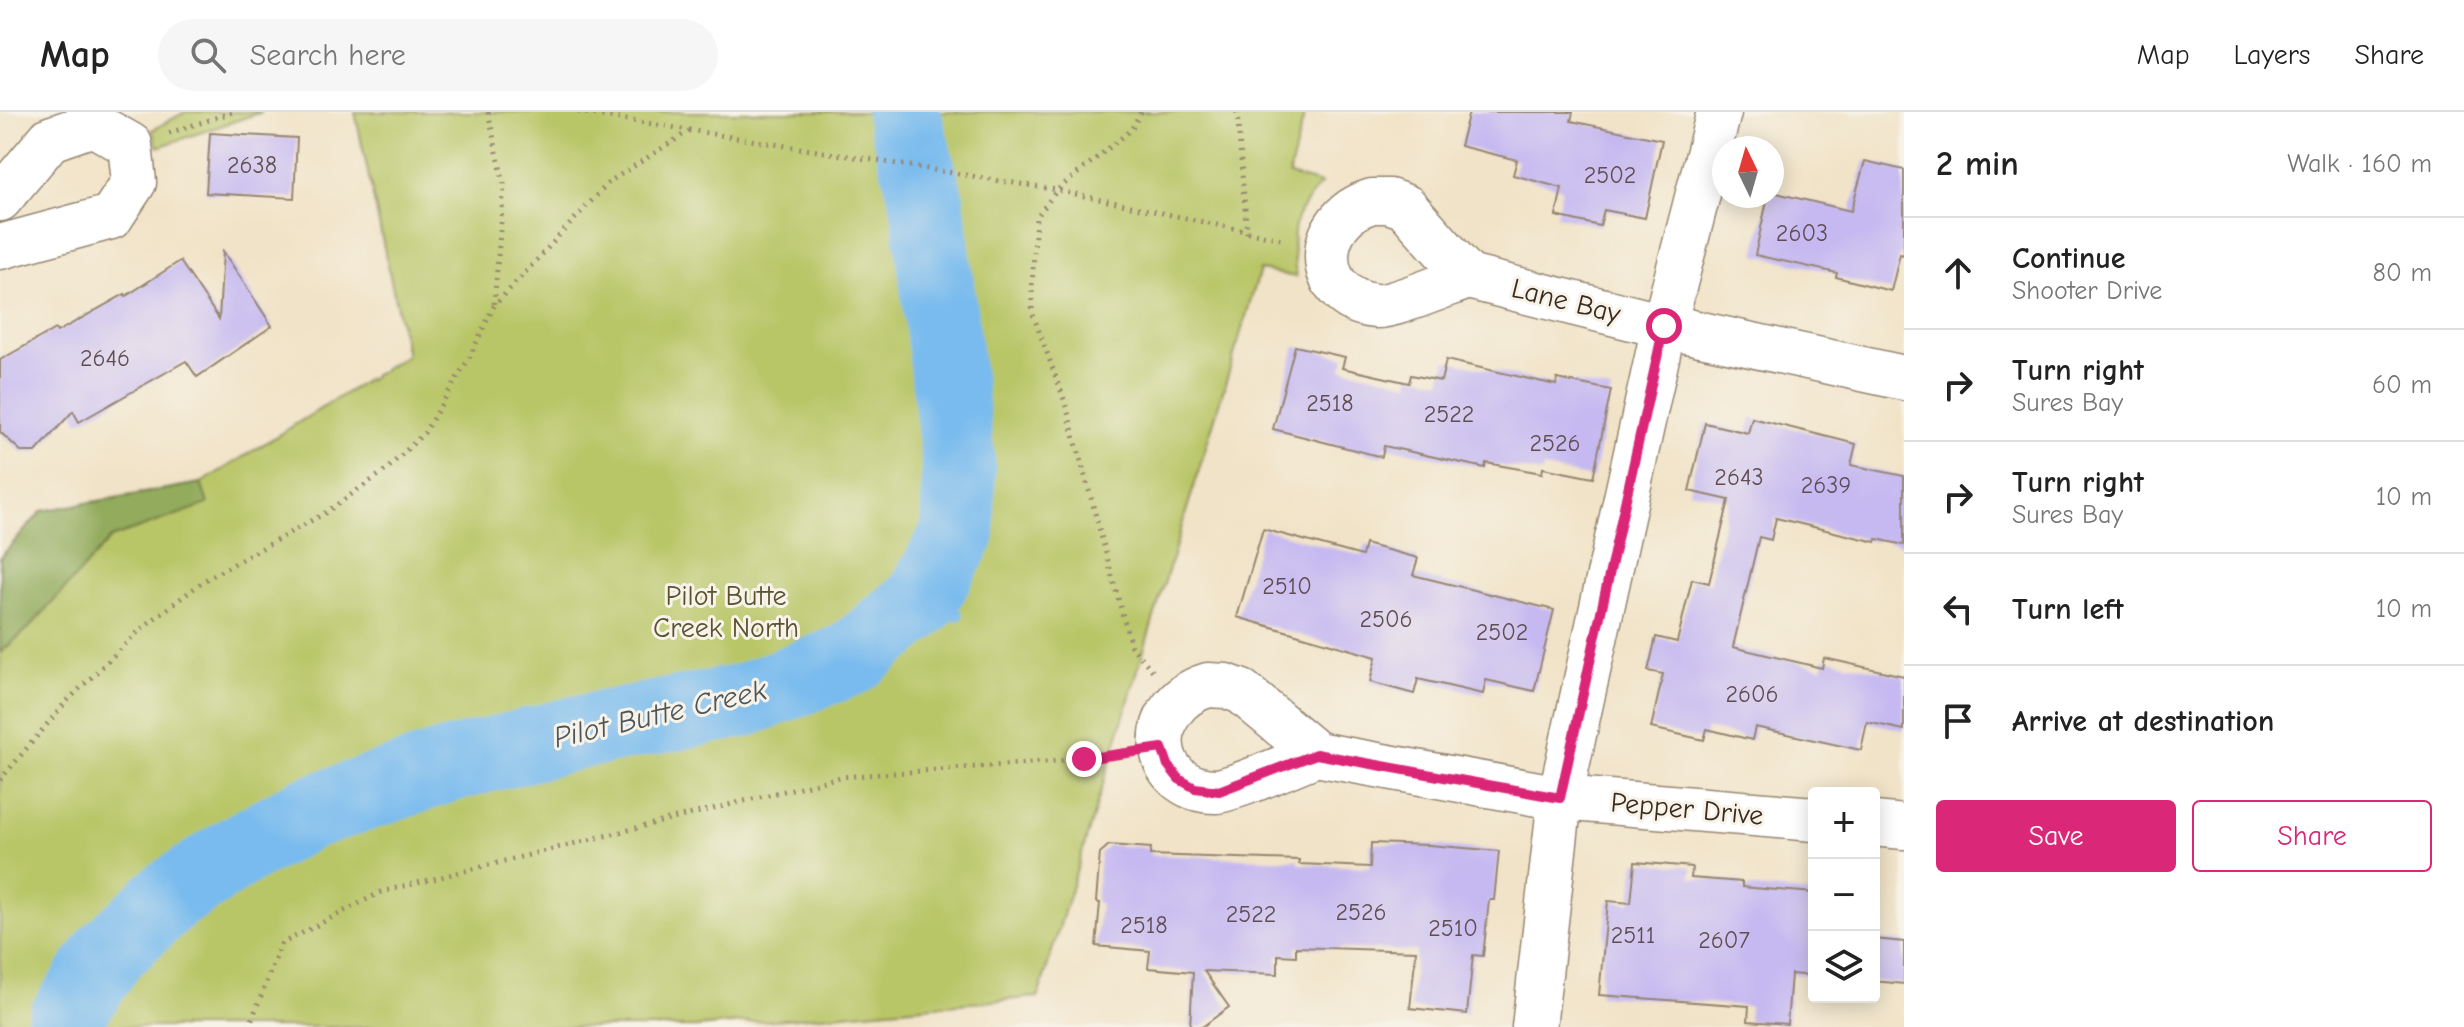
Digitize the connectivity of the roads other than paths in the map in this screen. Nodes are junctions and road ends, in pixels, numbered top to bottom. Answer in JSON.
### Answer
{"nodes":[{"id":1,"x":1719,"y":112,"type":"edge"},
{"id":2,"x":0,"y":199,"type":"edge"},
{"id":3,"x":0,"y":247,"type":"edge"},
{"id":4,"x":1468,"y":277,"type":"junction"},
{"id":5,"x":1664,"y":326,"type":"junction"},
{"id":6,"x":1904,"y":378,"type":"edge"},
{"id":7,"x":1316,"y":754,"type":"junction"},
{"id":8,"x":1560,"y":798,"type":"junction"},
{"id":9,"x":1808,"y":819,"type":"edge"},
{"id":10,"x":1880,"y":825,"type":"edge"},
{"id":11,"x":1904,"y":827,"type":"edge"},
{"id":12,"x":1534,"y":1027,"type":"edge"}],
"edges":[{"from":1,"to":5,"type":"street"},
{"from":2,"to":3,"type":"street"},
{"from":4,"to":4,"type":"street"},
{"from":4,"to":5,"type":"street","name":"Lane Bay"},
{"from":5,"to":6,"type":"street","name":"Lane Bay"},
{"from":5,"to":8,"type":"street"},
{"from":7,"to":7,"type":"street"},
{"from":7,"to":8,"type":"street","name":"Pepper Drive"},
{"from":8,"to":9,"type":"street","name":"Pepper Drive"},
{"from":8,"to":12,"type":"street"},
{"from":10,"to":11,"type":"street"}]}
